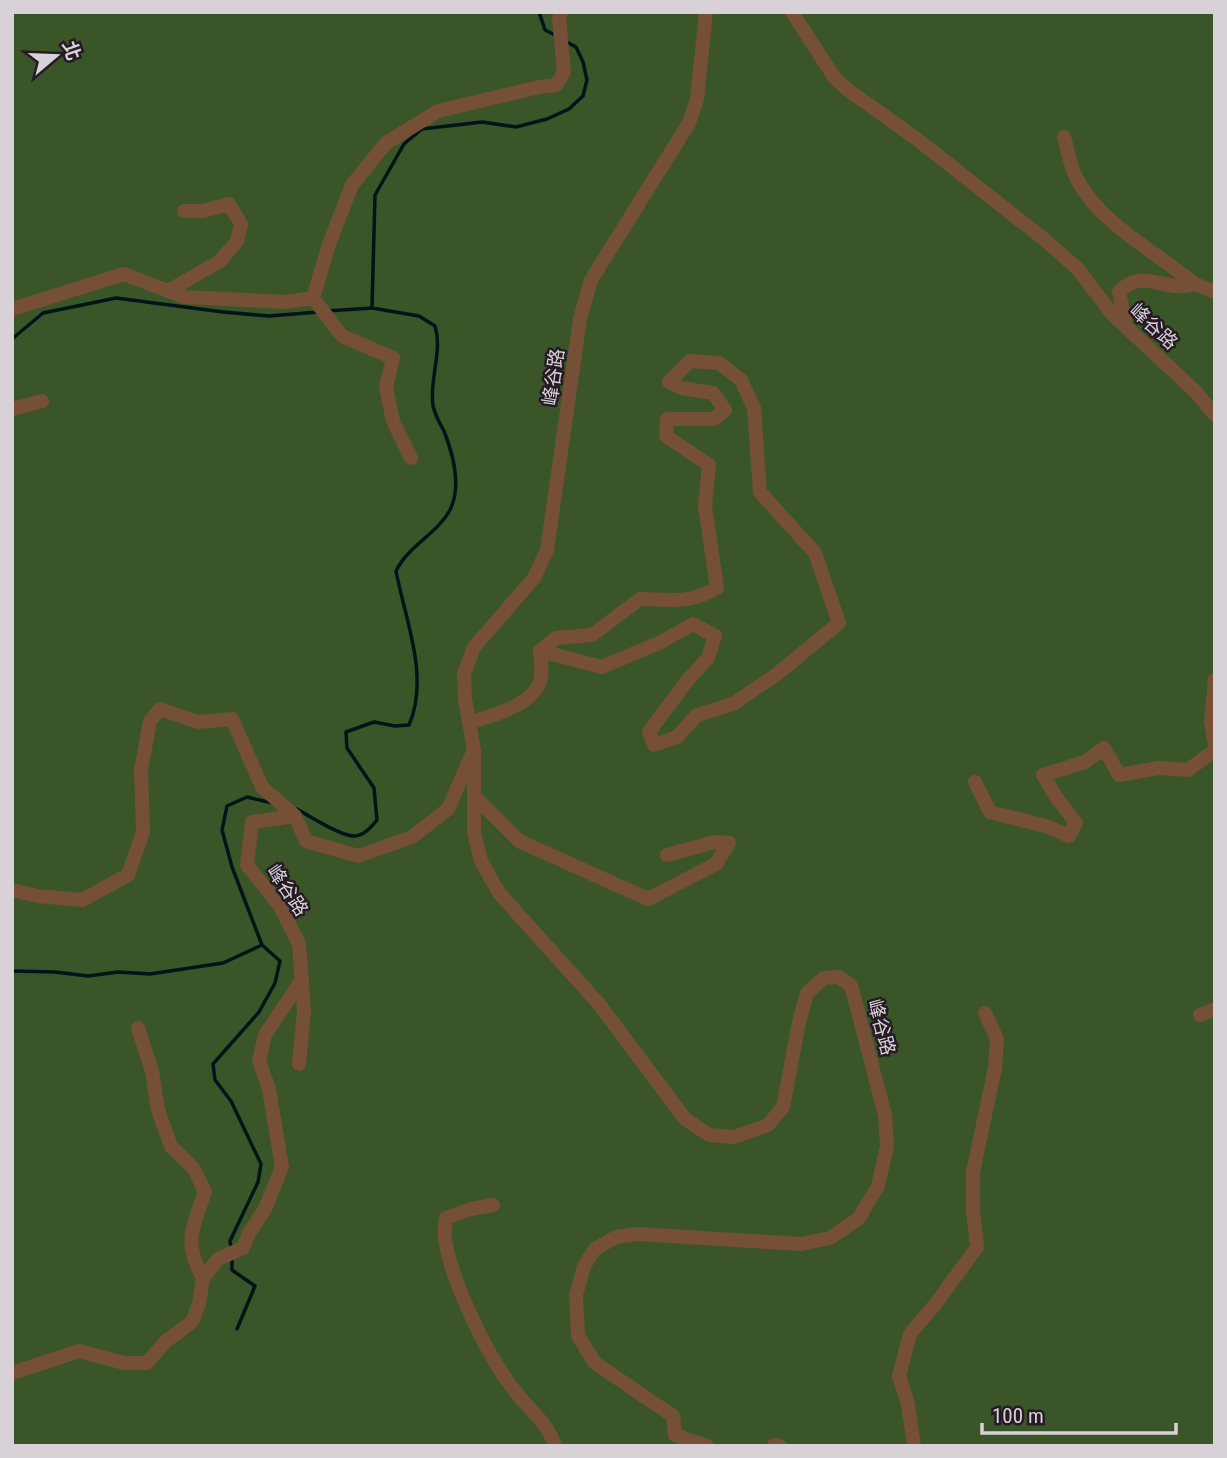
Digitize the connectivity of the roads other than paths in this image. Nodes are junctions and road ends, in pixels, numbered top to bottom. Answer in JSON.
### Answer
{"nodes":[{"id":1,"x":561,"y":12,"type":"edge"},
{"id":2,"x":706,"y":12,"type":"edge"},
{"id":3,"x":792,"y":12,"type":"edge"},
{"id":4,"x":1064,"y":137,"type":"dead end"},
{"id":5,"x":184,"y":211,"type":"dead end"},
{"id":6,"x":1195,"y":284,"type":"junction"},
{"id":7,"x":168,"y":291,"type":"junction"},
{"id":8,"x":1215,"y":292,"type":"edge"},
{"id":9,"x":316,"y":301,"type":"junction"},
{"id":10,"x":12,"y":309,"type":"edge"},
{"id":11,"x":1126,"y":326,"type":"junction"},
{"id":12,"x":42,"y":401,"type":"dead end"},
{"id":13,"x":12,"y":409,"type":"edge"},
{"id":14,"x":1215,"y":415,"type":"edge"},
{"id":15,"x":411,"y":458,"type":"dead end"},
{"id":16,"x":540,"y":651,"type":"junction"},
{"id":17,"x":1215,"y":680,"type":"edge"},
{"id":18,"x":469,"y":723,"type":"junction"},
{"id":19,"x":1215,"y":748,"type":"edge"},
{"id":20,"x":474,"y":750,"type":"junction"},
{"id":21,"x":975,"y":782,"type":"dead end"},
{"id":22,"x":474,"y":796,"type":"junction"},
{"id":23,"x":294,"y":815,"type":"junction"},
{"id":24,"x":667,"y":855,"type":"dead end"},
{"id":25,"x":12,"y":890,"type":"edge"},
{"id":26,"x":302,"y":979,"type":"junction"},
{"id":27,"x":1215,"y":1009,"type":"edge"},
{"id":28,"x":985,"y":1013,"type":"dead end"},
{"id":29,"x":1200,"y":1015,"type":"dead end"},
{"id":30,"x":138,"y":1028,"type":"dead end"},
{"id":31,"x":299,"y":1064,"type":"dead end"},
{"id":32,"x":493,"y":1205,"type":"dead end"},
{"id":33,"x":203,"y":1278,"type":"junction"},
{"id":34,"x":12,"y":1373,"type":"edge"},
{"id":35,"x":555,"y":1446,"type":"edge"},
{"id":36,"x":707,"y":1446,"type":"edge"},
{"id":37,"x":914,"y":1446,"type":"edge"}],
"edges":[{"from":1,"to":9,"type":"street"},
{"from":2,"to":18,"type":"street","name":"峰谷路"},
{"from":3,"to":11,"type":"street","name":"峰谷路"},
{"from":4,"to":6,"type":"street"},
{"from":5,"to":7,"type":"street"},
{"from":6,"to":8,"type":"street"},
{"from":6,"to":11,"type":"street"},
{"from":7,"to":9,"type":"street"},
{"from":7,"to":10,"type":"street"},
{"from":9,"to":15,"type":"street"},
{"from":11,"to":14,"type":"street","name":"峰谷路"},
{"from":12,"to":13,"type":"street"},
{"from":16,"to":16,"type":"street"},
{"from":16,"to":18,"type":"street"},
{"from":17,"to":19,"type":"street"},
{"from":18,"to":20,"type":"street","name":"峰谷路"},
{"from":19,"to":21,"type":"street"},
{"from":20,"to":22,"type":"street","name":"峰谷路"},
{"from":20,"to":23,"type":"street"},
{"from":22,"to":24,"type":"street"},
{"from":22,"to":36,"type":"street","name":"峰谷路"},
{"from":23,"to":25,"type":"street"},
{"from":23,"to":26,"type":"street","name":"峰谷路"},
{"from":26,"to":31,"type":"street","name":"峰谷路"},
{"from":26,"to":33,"type":"street"},
{"from":27,"to":29,"type":"street"},
{"from":28,"to":37,"type":"street"},
{"from":30,"to":33,"type":"street"},
{"from":32,"to":35,"type":"street"},
{"from":33,"to":34,"type":"street"}]}
